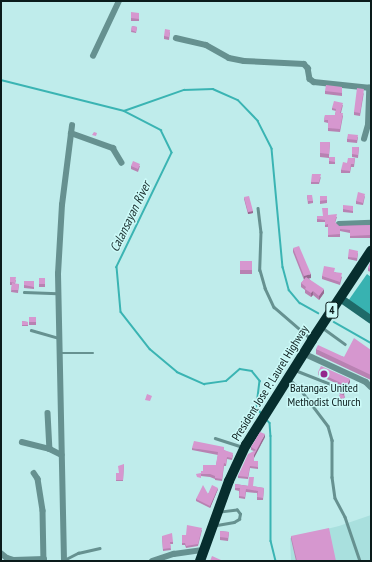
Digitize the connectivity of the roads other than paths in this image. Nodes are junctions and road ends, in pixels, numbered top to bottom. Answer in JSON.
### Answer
{"nodes":[{"id":1,"x":119,"y":1,"type":"edge"},
{"id":2,"x":176,"y":38,"type":"dead end"},
{"id":3,"x":93,"y":56,"type":"dead end"},
{"id":4,"x":370,"y":88,"type":"edge"},
{"id":5,"x":72,"y":126,"type":"dead end"},
{"id":6,"x":71,"y":133,"type":"junction"},
{"id":7,"x":364,"y":139,"type":"dead end"},
{"id":8,"x":122,"y":163,"type":"dead end"},
{"id":9,"x":258,"y":208,"type":"dead end"},
{"id":10,"x":339,"y":224,"type":"edge"},
{"id":11,"x":371,"y":224,"type":"edge"},
{"id":12,"x":371,"y":252,"type":"edge"},
{"id":13,"x":24,"y":292,"type":"dead end"},
{"id":14,"x":57,"y":294,"type":"junction"},
{"id":15,"x":340,"y":298,"type":"junction"},
{"id":16,"x":371,"y":320,"type":"edge"},
{"id":17,"x":321,"y":326,"type":"junction"},
{"id":18,"x":31,"y":330,"type":"dead end"},
{"id":19,"x":59,"y":338,"type":"junction"},
{"id":20,"x":312,"y":340,"type":"junction"},
{"id":21,"x":345,"y":344,"type":"dead end"},
{"id":22,"x":93,"y":352,"type":"dead end"},
{"id":23,"x":60,"y":353,"type":"junction"},
{"id":24,"x":303,"y":353,"type":"junction"},
{"id":25,"x":293,"y":369,"type":"junction"},
{"id":26,"x":287,"y":378,"type":"junction"},
{"id":27,"x":371,"y":387,"type":"edge"},
{"id":28,"x":341,"y":388,"type":"edge"},
{"id":29,"x":48,"y":413,"type":"dead end"},
{"id":30,"x":215,"y":438,"type":"dead end"},
{"id":31,"x":22,"y":442,"type":"dead end"},
{"id":32,"x":244,"y":448,"type":"junction"},
{"id":33,"x":50,"y":449,"type":"junction"},
{"id":34,"x":62,"y":455,"type":"junction"},
{"id":35,"x":34,"y":473,"type":"dead end"},
{"id":36,"x":217,"y":513,"type":"junction"},
{"id":37,"x":212,"y":526,"type":"junction"},
{"id":38,"x":99,"y":548,"type":"dead end"},
{"id":39,"x":203,"y":550,"type":"junction"},
{"id":40,"x":1,"y":553,"type":"edge"},
{"id":41,"x":44,"y":560,"type":"edge"},
{"id":42,"x":64,"y":561,"type":"edge"},
{"id":43,"x":152,"y":561,"type":"edge"},
{"id":44,"x":200,"y":561,"type":"edge"},
{"id":45,"x":360,"y":561,"type":"edge"}],
"edges":[{"from":1,"to":3,"type":"street"},
{"from":2,"to":4,"type":"street"},
{"from":4,"to":7,"type":"street"},
{"from":5,"to":6,"type":"street"},
{"from":6,"to":8,"type":"street"},
{"from":6,"to":14,"type":"street"},
{"from":9,"to":20,"type":"lane"},
{"from":10,"to":11,"type":"street"},
{"from":12,"to":15,"type":"highway","name":"President Jose P. Laurel Highway","number":"4"},
{"from":13,"to":14,"type":"lane"},
{"from":14,"to":19,"type":"street"},
{"from":15,"to":16,"type":"street"},
{"from":15,"to":17,"type":"highway","name":"President Jose P. Laurel Highway","number":"4"},
{"from":17,"to":20,"type":"highway","name":"President Jose P. Laurel Highway","number":"4"},
{"from":17,"to":21,"type":"lane"},
{"from":18,"to":19,"type":"lane"},
{"from":19,"to":23,"type":"street"},
{"from":20,"to":24,"type":"highway","name":"President Jose P. Laurel Highway","number":"4"},
{"from":22,"to":23,"type":"lane"},
{"from":23,"to":34,"type":"street"},
{"from":24,"to":25,"type":"highway","name":"President Jose P. Laurel Highway","number":"4"},
{"from":24,"to":27,"type":"street"},
{"from":25,"to":26,"type":"highway","name":"President Jose P. Laurel Highway","number":"4"},
{"from":25,"to":28,"type":"lane"},
{"from":26,"to":32,"type":"highway","name":"President Jose P. Laurel Highway","number":"4"},
{"from":26,"to":45,"type":"lane"},
{"from":29,"to":33,"type":"street"},
{"from":30,"to":32,"type":"lane"},
{"from":31,"to":33,"type":"street"},
{"from":32,"to":36,"type":"highway","name":"President Jose P. Laurel Highway","number":"4"},
{"from":33,"to":34,"type":"street"},
{"from":34,"to":42,"type":"street"},
{"from":35,"to":41,"type":"street"},
{"from":36,"to":37,"type":"highway","name":"President Jose P. Laurel Highway","number":"4"},
{"from":36,"to":37,"type":"lane"},
{"from":37,"to":39,"type":"highway","name":"President Jose P. Laurel Highway","number":"4"},
{"from":38,"to":42,"type":"lane"},
{"from":39,"to":43,"type":"street"},
{"from":39,"to":44,"type":"highway","name":"President Jose P. Laurel Highway","number":"4"},
{"from":40,"to":41,"type":"street"}]}
